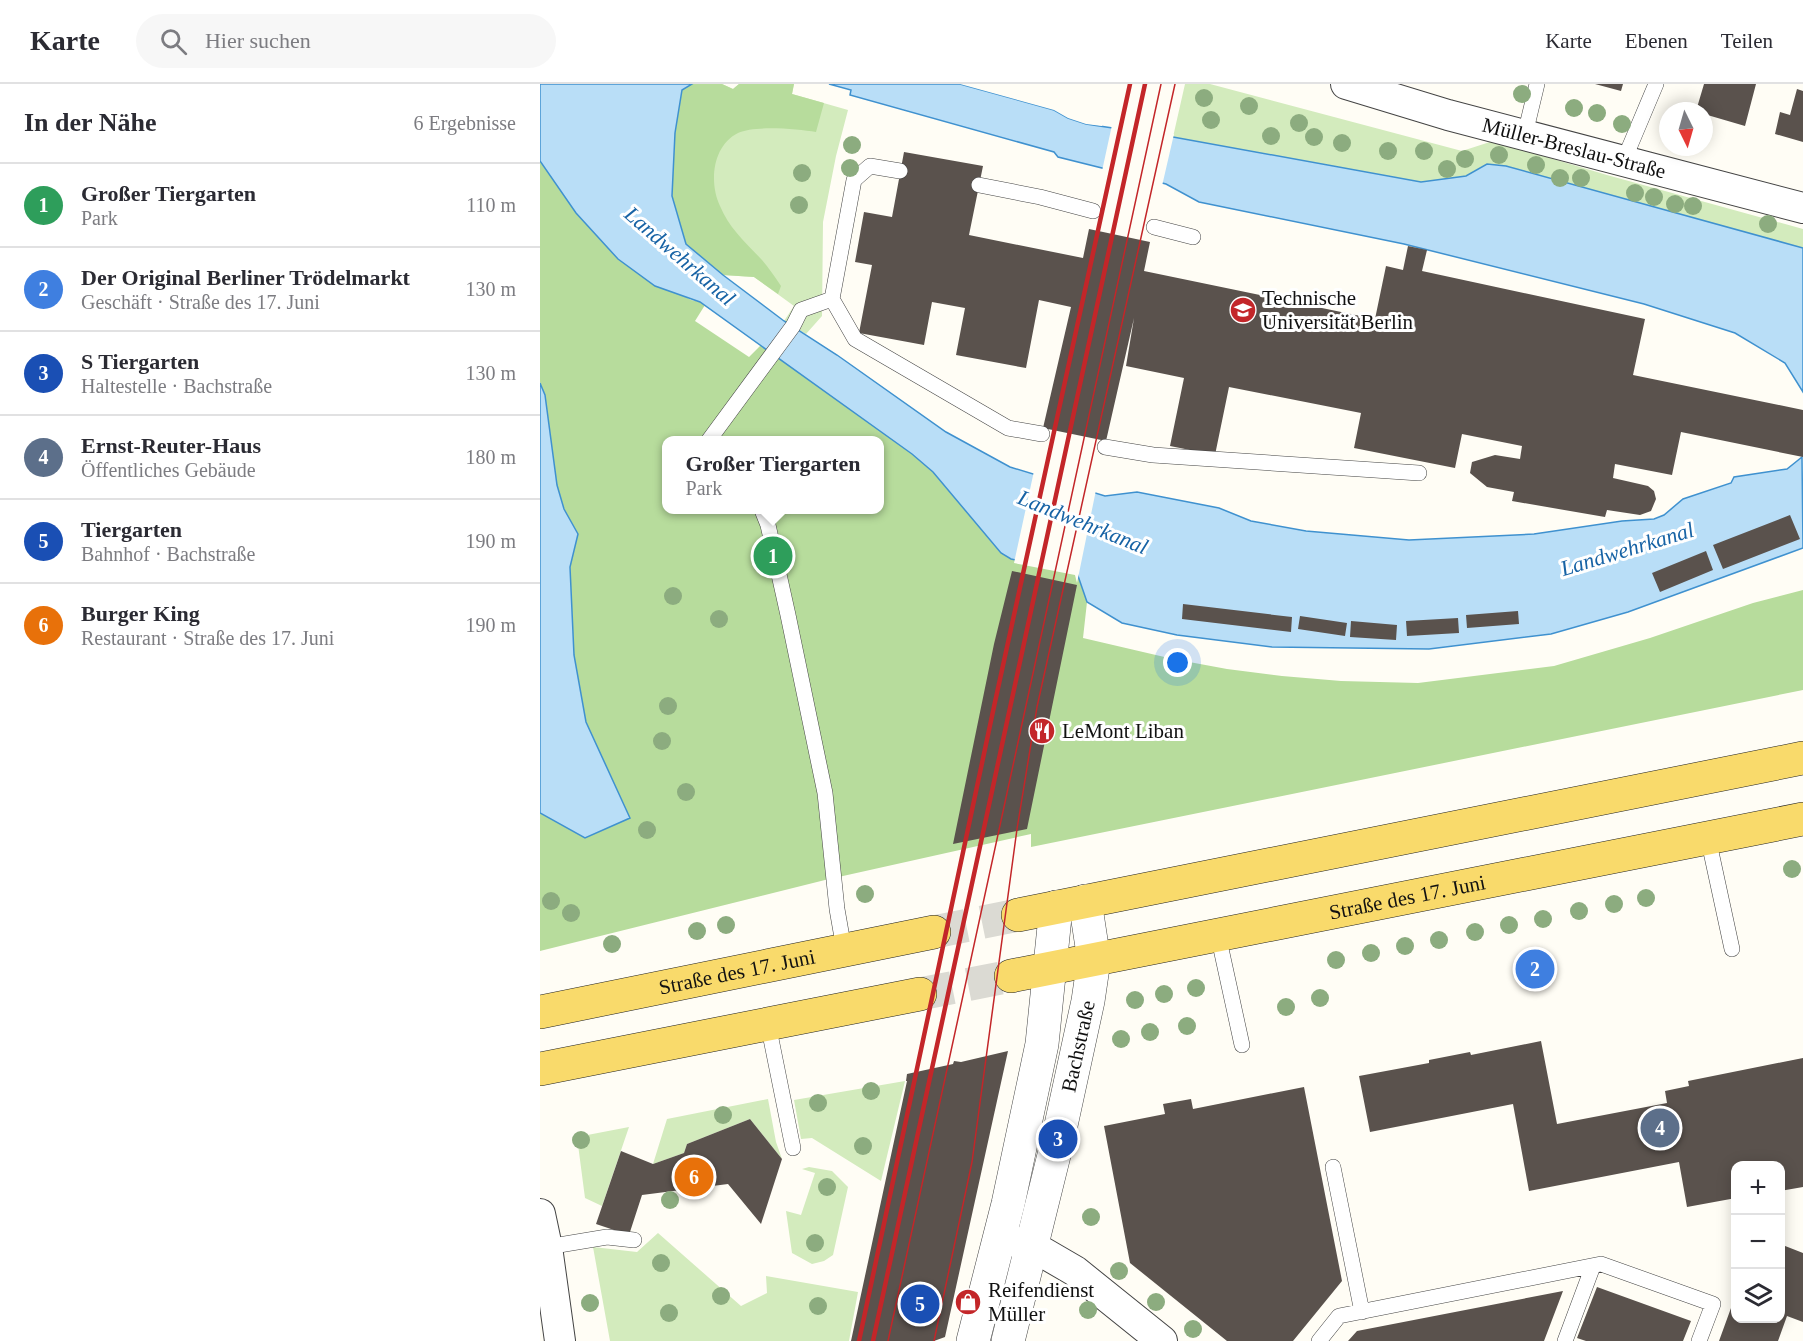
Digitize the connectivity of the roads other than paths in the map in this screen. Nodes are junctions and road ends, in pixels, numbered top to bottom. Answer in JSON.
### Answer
{"nodes":[{"id":1,"x":1346,"y":84,"type":"edge"},
{"id":2,"x":1538,"y":84,"type":"edge"},
{"id":3,"x":1656,"y":84,"type":"edge"},
{"id":4,"x":1525,"y":134,"type":"junction"},
{"id":5,"x":1624,"y":160,"type":"junction"},
{"id":6,"x":900,"y":171,"type":"dead end"},
{"id":7,"x":979,"y":185,"type":"dead end"},
{"id":8,"x":1803,"y":208,"type":"edge"},
{"id":9,"x":1093,"y":211,"type":"dead end"},
{"id":10,"x":1154,"y":227,"type":"dead end"},
{"id":11,"x":1193,"y":237,"type":"dead end"},
{"id":12,"x":832,"y":299,"type":"junction"},
{"id":13,"x":1042,"y":434,"type":"dead end"},
{"id":14,"x":713,"y":436,"type":"edge"},
{"id":15,"x":1105,"y":447,"type":"dead end"},
{"id":16,"x":1419,"y":473,"type":"dead end"},
{"id":17,"x":764,"y":514,"type":"edge"},
{"id":18,"x":1803,"y":758,"type":"edge"},
{"id":19,"x":1803,"y":819,"type":"edge"},
{"id":20,"x":1708,"y":838,"type":"junction"},
{"id":21,"x":1070,"y":904,"type":"junction"},
{"id":22,"x":1018,"y":915,"type":"tunnel mouth"},
{"id":23,"x":934,"y":932,"type":"tunnel mouth"},
{"id":24,"x":1218,"y":935,"type":"junction"},
{"id":25,"x":844,"y":948,"type":"junction"},
{"id":26,"x":1732,"y":949,"type":"dead end"},
{"id":27,"x":1094,"y":960,"type":"junction"},
{"id":28,"x":1049,"y":969,"type":"junction"},
{"id":29,"x":1011,"y":976,"type":"tunnel mouth"},
{"id":30,"x":920,"y":994,"type":"tunnel mouth"},
{"id":31,"x":540,"y":1012,"type":"edge"},
{"id":32,"x":768,"y":1024,"type":"junction"},
{"id":33,"x":1242,"y":1045,"type":"dead end"},
{"id":34,"x":540,"y":1070,"type":"edge"},
{"id":35,"x":793,"y":1148,"type":"dead end"},
{"id":36,"x":1333,"y":1167,"type":"dead end"},
{"id":37,"x":540,"y":1214,"type":"edge"},
{"id":38,"x":999,"y":1238,"type":"junction"},
{"id":39,"x":634,"y":1240,"type":"dead end"},
{"id":40,"x":1032,"y":1246,"type":"junction"},
{"id":41,"x":547,"y":1247,"type":"junction"},
{"id":42,"x":1593,"y":1266,"type":"junction"},
{"id":43,"x":1362,"y":1312,"type":"junction"},
{"id":44,"x":560,"y":1341,"type":"edge"},
{"id":45,"x":974,"y":1341,"type":"edge"},
{"id":46,"x":1008,"y":1341,"type":"edge"},
{"id":47,"x":1162,"y":1341,"type":"edge"},
{"id":48,"x":1319,"y":1341,"type":"edge"},
{"id":49,"x":1565,"y":1341,"type":"edge"},
{"id":50,"x":1700,"y":1341,"type":"edge"}],
"edges":[{"from":1,"to":4,"type":"street","name":"Müller-Breslau-Straße"},
{"from":2,"to":4,"type":"lane"},
{"from":3,"to":5,"type":"lane"},
{"from":4,"to":5,"type":"street","name":"Müller-Breslau-Straße"},
{"from":5,"to":8,"type":"street","name":"Müller-Breslau-Straße"},
{"from":6,"to":12,"type":"lane"},
{"from":7,"to":9,"type":"lane"},
{"from":10,"to":11,"type":"lane"},
{"from":12,"to":13,"type":"lane"},
{"from":12,"to":14,"type":"lane"},
{"from":15,"to":16,"type":"lane"},
{"from":17,"to":25,"type":"lane"},
{"from":18,"to":21,"type":"main road"},
{"from":19,"to":20,"type":"main road","name":"Straße des 17. Juni"},
{"from":20,"to":24,"type":"main road","name":"Straße des 17. Juni"},
{"from":20,"to":26,"type":"lane"},
{"from":21,"to":22,"type":"main road"},
{"from":21,"to":27,"type":"street","name":"Bachstraße"},
{"from":21,"to":28,"type":"street","name":"Bachstraße"},
{"from":23,"to":25,"type":"main road","name":"Straße des 17. Juni"},
{"from":24,"to":27,"type":"main road","name":"Straße des 17. Juni"},
{"from":24,"to":33,"type":"lane"},
{"from":25,"to":31,"type":"main road","name":"Straße des 17. Juni"},
{"from":27,"to":28,"type":"main road","name":"Straße des 17. Juni"},
{"from":27,"to":40,"type":"street","name":"Bachstraße"},
{"from":28,"to":29,"type":"main road","name":"Straße des 17. Juni"},
{"from":28,"to":38,"type":"street","name":"Bachstraße"},
{"from":30,"to":32,"type":"main road"},
{"from":32,"to":34,"type":"main road"},
{"from":32,"to":35,"type":"lane"},
{"from":36,"to":43,"type":"lane"},
{"from":37,"to":41,"type":"street"},
{"from":38,"to":40,"type":"street"},
{"from":38,"to":45,"type":"street","name":"Bachstraße"},
{"from":39,"to":41,"type":"lane"},
{"from":40,"to":46,"type":"street","name":"Bachstraße"},
{"from":40,"to":47,"type":"street"},
{"from":41,"to":44,"type":"street"},
{"from":42,"to":43,"type":"lane"},
{"from":42,"to":49,"type":"lane"},
{"from":42,"to":50,"type":"lane"},
{"from":43,"to":48,"type":"lane"}]}
